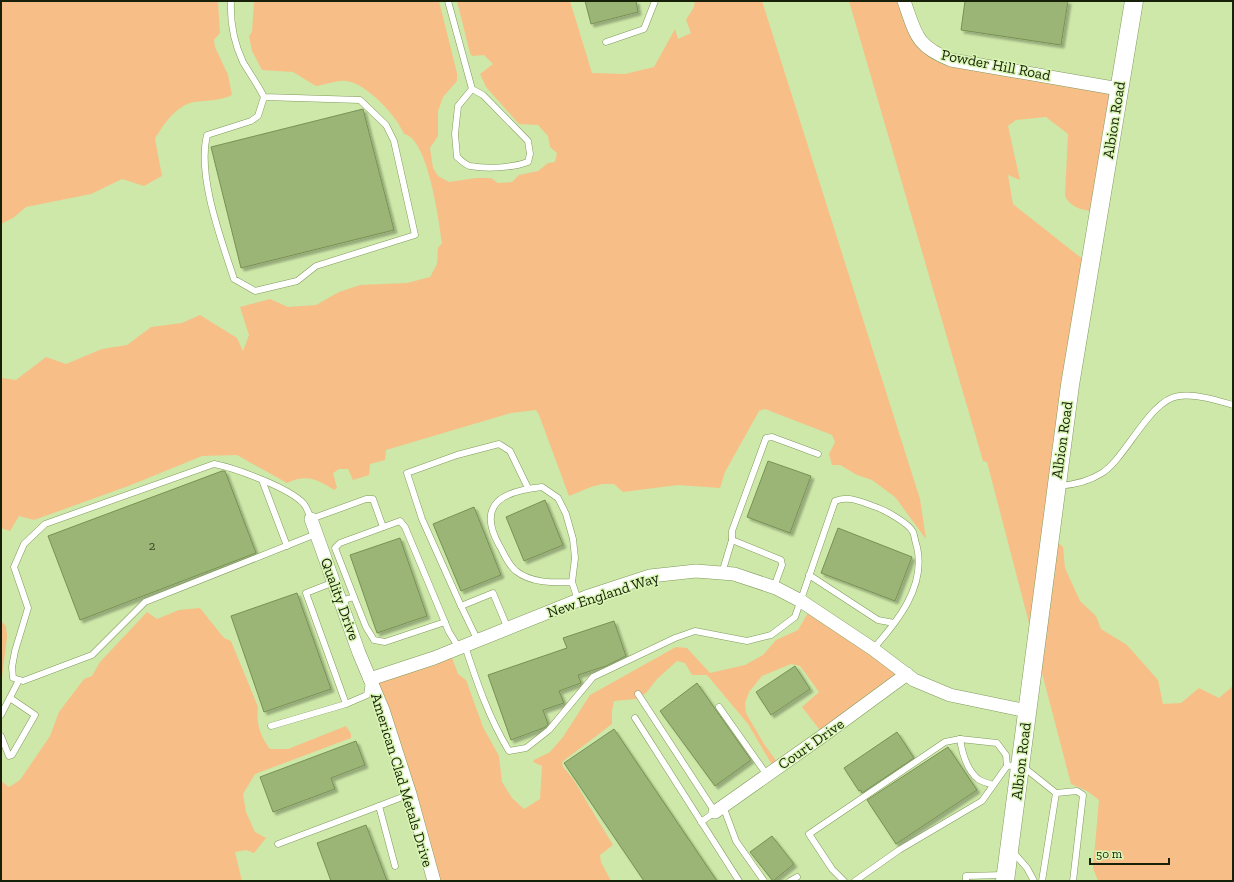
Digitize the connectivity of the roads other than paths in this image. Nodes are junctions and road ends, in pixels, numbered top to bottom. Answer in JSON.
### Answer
{"nodes":[{"id":1,"x":231,"y":1,"type":"edge"},
{"id":2,"x":448,"y":1,"type":"edge"},
{"id":3,"x":655,"y":1,"type":"edge"},
{"id":4,"x":904,"y":1,"type":"edge"},
{"id":5,"x":1134,"y":1,"type":"edge"},
{"id":6,"x":606,"y":42,"type":"dead end"},
{"id":7,"x":472,"y":89,"type":"junction"},
{"id":8,"x":1119,"y":89,"type":"junction"},
{"id":9,"x":264,"y":97,"type":"junction"},
{"id":10,"x":1233,"y":405,"type":"edge"},
{"id":11,"x":818,"y":454,"type":"dead end"},
{"id":12,"x":262,"y":480,"type":"junction"},
{"id":13,"x":1056,"y":487,"type":"junction"},
{"id":14,"x":528,"y":488,"type":"junction"},
{"id":15,"x":310,"y":519,"type":"junction"},
{"id":16,"x":383,"y":526,"type":"junction"},
{"id":17,"x":316,"y":534,"type":"junction"},
{"id":18,"x":732,"y":540,"type":"junction"},
{"id":19,"x":287,"y":546,"type":"junction"},
{"id":20,"x":722,"y":573,"type":"junction"},
{"id":21,"x":809,"y":575,"type":"junction"},
{"id":22,"x":334,"y":582,"type":"junction"},
{"id":23,"x":572,"y":582,"type":"junction"},
{"id":24,"x":774,"y":587,"type":"junction"},
{"id":25,"x":354,"y":597,"type":"junction"},
{"id":26,"x":578,"y":600,"type":"junction"},
{"id":27,"x":341,"y":601,"type":"junction"},
{"id":28,"x":801,"y":601,"type":"junction"},
{"id":29,"x":461,"y":606,"type":"junction"},
{"id":30,"x":445,"y":622,"type":"junction"},
{"id":31,"x":894,"y":623,"type":"junction"},
{"id":32,"x":508,"y":629,"type":"junction"},
{"id":33,"x":478,"y":641,"type":"junction"},
{"id":34,"x":462,"y":647,"type":"junction"},
{"id":35,"x":873,"y":649,"type":"junction"},
{"id":36,"x":907,"y":674,"type":"junction"},
{"id":37,"x":370,"y":678,"type":"junction"},
{"id":38,"x":19,"y":680,"type":"junction"},
{"id":39,"x":638,"y":694,"type":"dead end"},
{"id":40,"x":10,"y":698,"type":"junction"},
{"id":41,"x":346,"y":704,"type":"junction"},
{"id":42,"x":719,"y":707,"type":"dead end"},
{"id":43,"x":1028,"y":711,"type":"junction"},
{"id":44,"x":1,"y":715,"type":"edge"},
{"id":45,"x":635,"y":718,"type":"dead end"},
{"id":46,"x":271,"y":726,"type":"dead end"},
{"id":47,"x":1,"y":736,"type":"edge"},
{"id":48,"x":960,"y":739,"type":"junction"},
{"id":49,"x":1014,"y":766,"type":"junction"},
{"id":50,"x":767,"y":775,"type":"junction"},
{"id":51,"x":993,"y":785,"type":"junction"},
{"id":52,"x":1056,"y":793,"type":"junction"},
{"id":53,"x":410,"y":794,"type":"junction"},
{"id":54,"x":379,"y":806,"type":"junction"},
{"id":55,"x":719,"y":809,"type":"junction"},
{"id":56,"x":702,"y":822,"type":"junction"},
{"id":57,"x":278,"y":844,"type":"dead end"},
{"id":58,"x":1009,"y":848,"type":"junction"},
{"id":59,"x":395,"y":866,"type":"dead end"},
{"id":60,"x":797,"y":877,"type":"dead end"},
{"id":61,"x":966,"y":878,"type":"edge"},
{"id":62,"x":1005,"y":878,"type":"edge"},
{"id":63,"x":434,"y":881,"type":"edge"},
{"id":64,"x":739,"y":881,"type":"edge"},
{"id":65,"x":764,"y":881,"type":"edge"},
{"id":66,"x":790,"y":881,"type":"edge"},
{"id":67,"x":844,"y":881,"type":"edge"},
{"id":68,"x":855,"y":881,"type":"edge"},
{"id":69,"x":1034,"y":881,"type":"edge"},
{"id":70,"x":1042,"y":881,"type":"edge"},
{"id":71,"x":1073,"y":881,"type":"edge"}],
"edges":[{"from":1,"to":9,"type":"lane"},
{"from":2,"to":7,"type":"lane"},
{"from":3,"to":6,"type":"lane"},
{"from":4,"to":8,"type":"street","name":"Powder Hill Road"},
{"from":5,"to":8,"type":"main road","name":"Albion Road"},
{"from":7,"to":7,"type":"lane"},
{"from":8,"to":13,"type":"main road","name":"Albion Road"},
{"from":9,"to":9,"type":"lane"},
{"from":10,"to":13,"type":"lane"},
{"from":11,"to":18,"type":"lane"},
{"from":12,"to":15,"type":"lane"},
{"from":12,"to":19,"type":"lane"},
{"from":12,"to":38,"type":"lane"},
{"from":13,"to":43,"type":"main road","name":"Albion Road"},
{"from":14,"to":23,"type":"lane"},
{"from":14,"to":23,"type":"lane"},
{"from":14,"to":29,"type":"lane"},
{"from":15,"to":16,"type":"lane"},
{"from":15,"to":17,"type":"street","name":"Quality Drive"},
{"from":16,"to":25,"type":"lane"},
{"from":16,"to":30,"type":"lane"},
{"from":17,"to":19,"type":"lane"},
{"from":17,"to":22,"type":"street","name":"Quality Drive"},
{"from":18,"to":20,"type":"lane"},
{"from":18,"to":24,"type":"lane"},
{"from":19,"to":38,"type":"lane"},
{"from":20,"to":24,"type":"street","name":"New England Way"},
{"from":20,"to":26,"type":"street","name":"New England Way"},
{"from":21,"to":28,"type":"lane"},
{"from":21,"to":31,"type":"lane"},
{"from":21,"to":31,"type":"lane"},
{"from":22,"to":27,"type":"street","name":"Quality Drive"},
{"from":22,"to":41,"type":"lane"},
{"from":23,"to":26,"type":"lane"},
{"from":24,"to":28,"type":"street","name":"New England Way"},
{"from":25,"to":27,"type":"lane"},
{"from":25,"to":30,"type":"lane"},
{"from":26,"to":32,"type":"street","name":"New England Way"},
{"from":27,"to":37,"type":"street","name":"Quality Drive"},
{"from":28,"to":34,"type":"lane"},
{"from":28,"to":35,"type":"street","name":"New England Way"},
{"from":29,"to":32,"type":"lane"},
{"from":29,"to":33,"type":"lane"},
{"from":30,"to":34,"type":"lane"},
{"from":31,"to":35,"type":"lane"},
{"from":32,"to":33,"type":"street","name":"New England Way"},
{"from":33,"to":34,"type":"street","name":"New England Way"},
{"from":34,"to":37,"type":"street","name":"New England Way"},
{"from":35,"to":36,"type":"street","name":"New England Way"},
{"from":36,"to":43,"type":"street","name":"New England Way"},
{"from":36,"to":50,"type":"street","name":"Court Drive"},
{"from":37,"to":41,"type":"lane"},
{"from":37,"to":53,"type":"street","name":"American Clad Metals Drive"},
{"from":38,"to":40,"type":"lane"},
{"from":39,"to":55,"type":"lane"},
{"from":40,"to":44,"type":"lane"},
{"from":40,"to":47,"type":"lane"},
{"from":41,"to":46,"type":"lane"},
{"from":42,"to":50,"type":"lane"},
{"from":43,"to":49,"type":"main road","name":"Albion Road"},
{"from":45,"to":56,"type":"lane"},
{"from":48,"to":49,"type":"lane"},
{"from":48,"to":51,"type":"lane"},
{"from":48,"to":67,"type":"lane"},
{"from":49,"to":51,"type":"lane"},
{"from":49,"to":52,"type":"lane"},
{"from":49,"to":58,"type":"main road","name":"Albion Road"},
{"from":50,"to":55,"type":"street","name":"Court Drive"},
{"from":51,"to":68,"type":"lane"},
{"from":52,"to":70,"type":"lane"},
{"from":52,"to":71,"type":"lane"},
{"from":53,"to":54,"type":"lane"},
{"from":53,"to":63,"type":"street","name":"American Clad Metals Drive"},
{"from":54,"to":57,"type":"lane"},
{"from":54,"to":59,"type":"lane"},
{"from":55,"to":56,"type":"lane"},
{"from":55,"to":65,"type":"lane"},
{"from":56,"to":64,"type":"lane"},
{"from":58,"to":62,"type":"main road","name":"Albion Road"},
{"from":58,"to":69,"type":"lane"},
{"from":60,"to":66,"type":"lane"},
{"from":61,"to":62,"type":"lane"}]}
